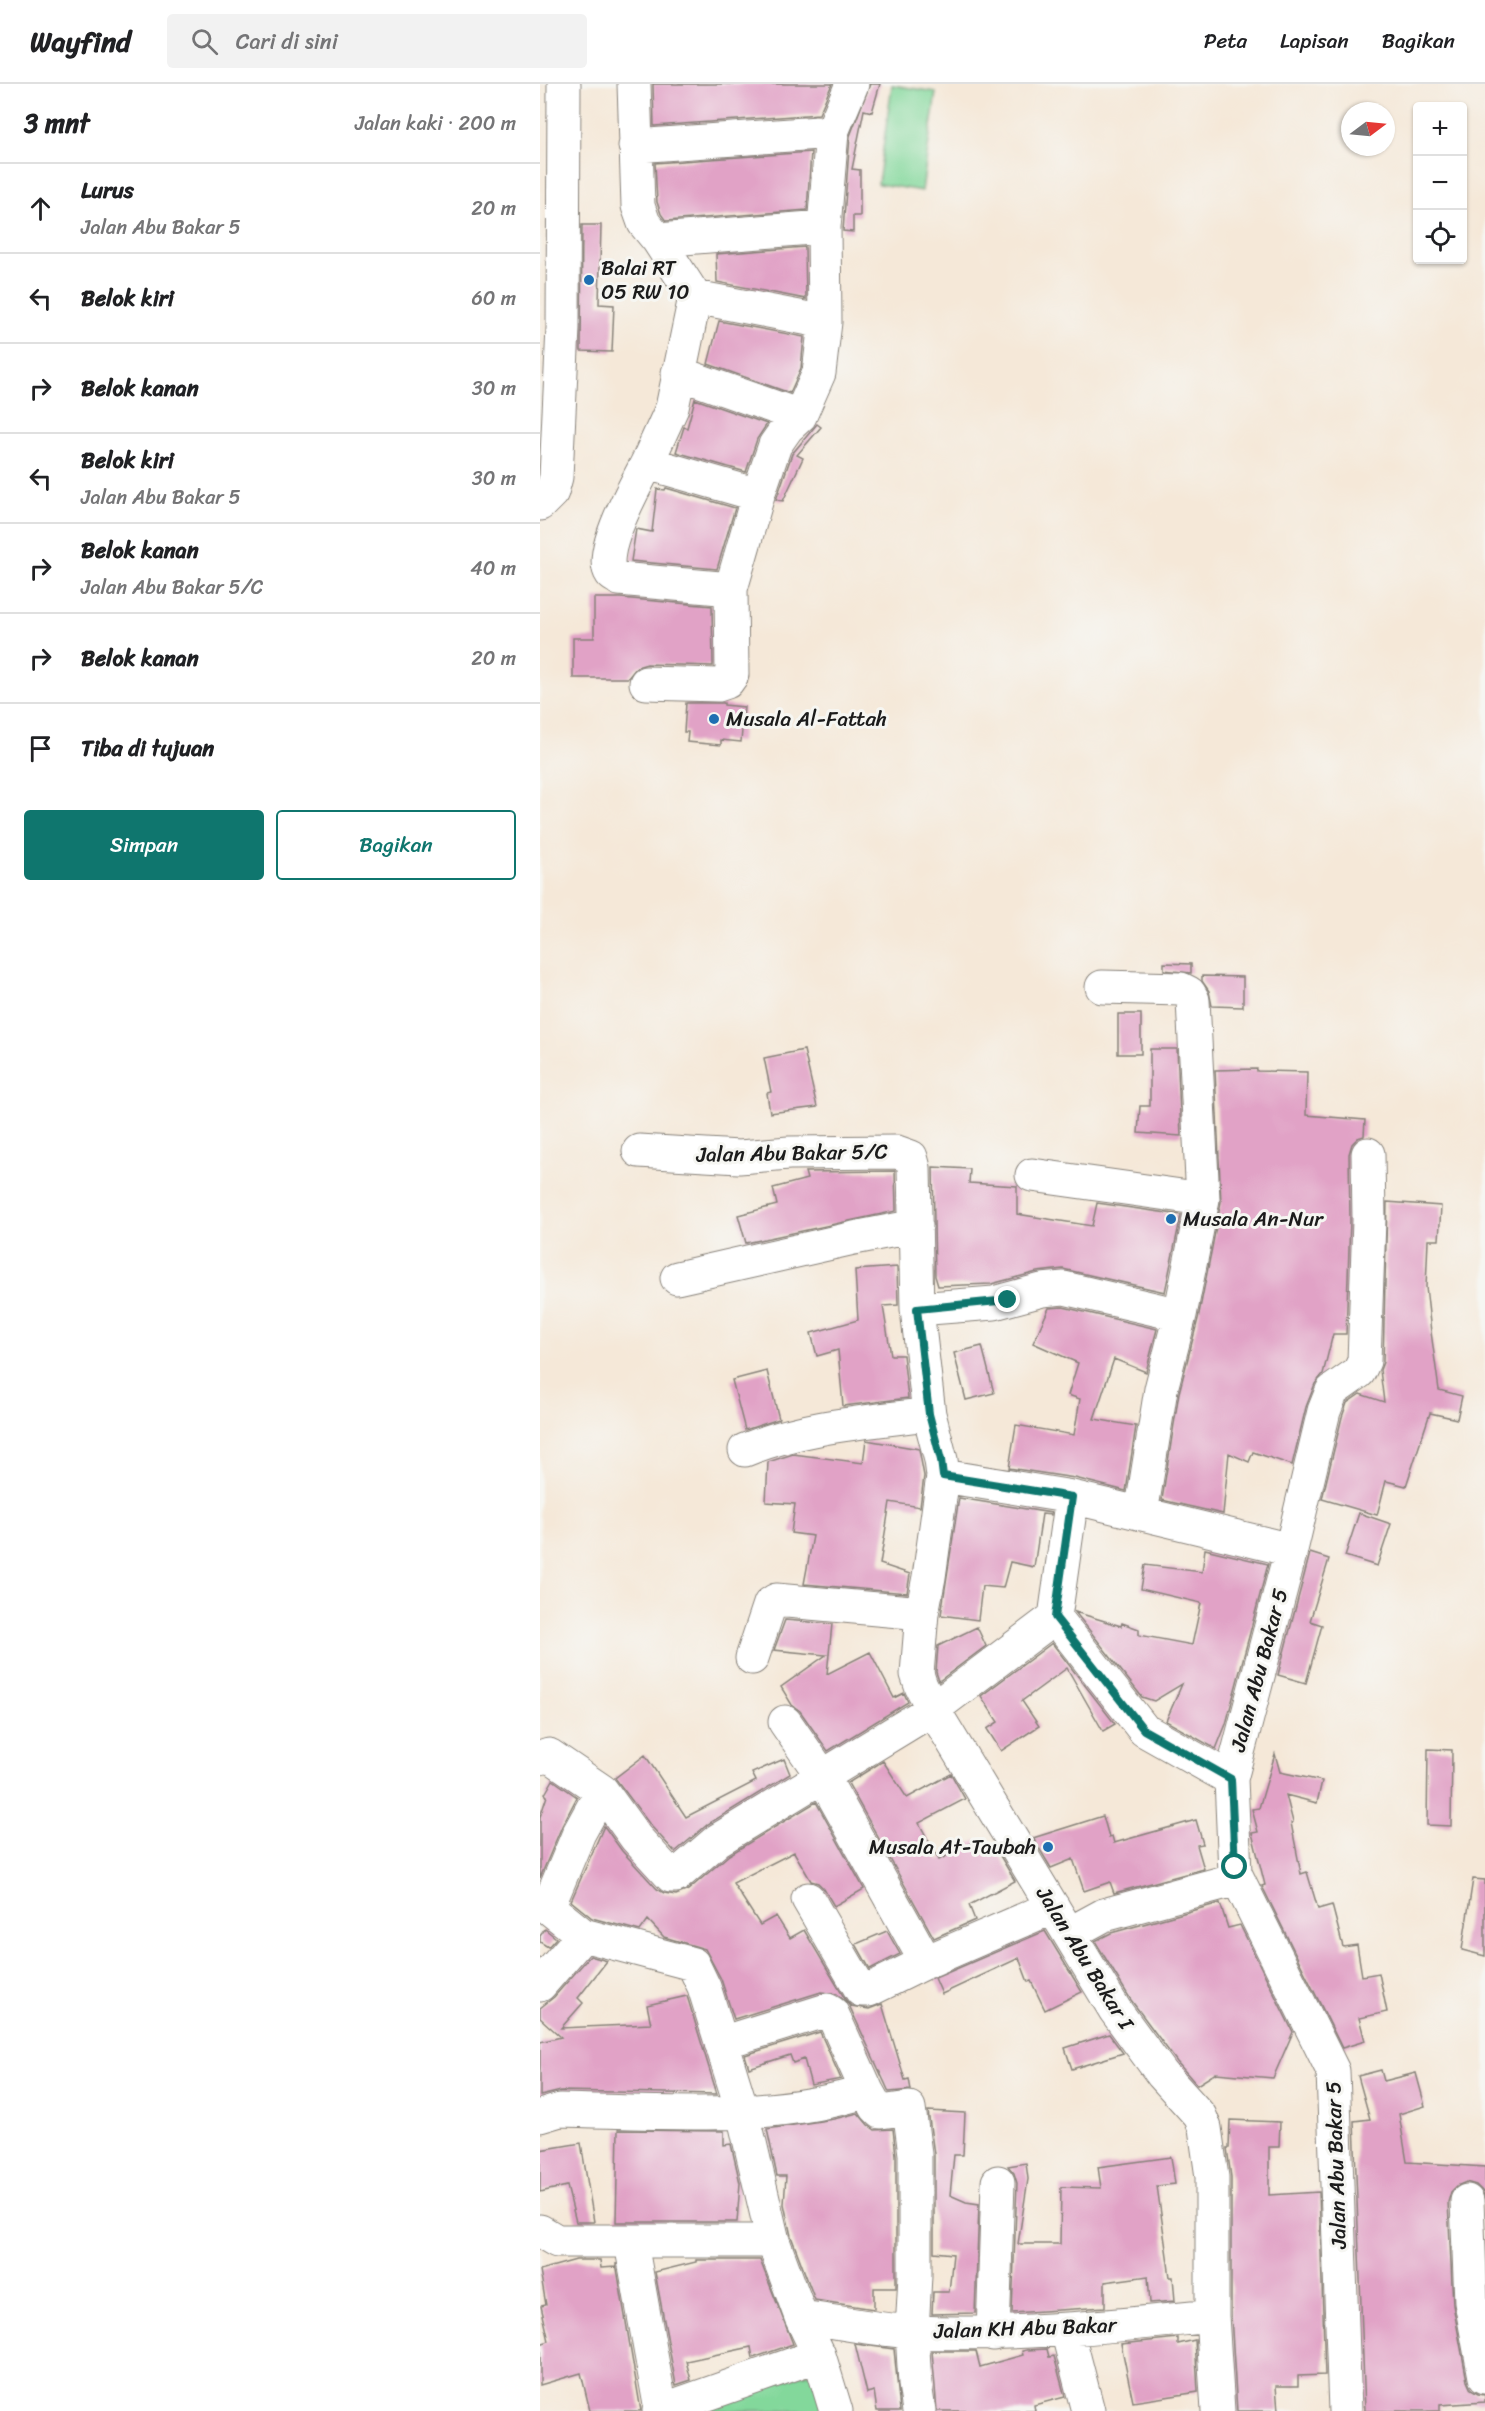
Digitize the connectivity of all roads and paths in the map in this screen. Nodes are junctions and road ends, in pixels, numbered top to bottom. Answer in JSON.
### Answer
{"nodes":[{"id":1,"x":564,"y":84,"type":"edge"},
{"id":2,"x":634,"y":84,"type":"edge"},
{"id":3,"x":852,"y":84,"type":"edge"},
{"id":4,"x":831,"y":132,"type":"junction"},
{"id":5,"x":635,"y":146,"type":"junction"},
{"id":6,"x":824,"y":227,"type":"junction"},
{"id":7,"x":658,"y":240,"type":"junction"},
{"id":8,"x":551,"y":245,"type":"edge"},
{"id":9,"x":695,"y":297,"type":"junction"},
{"id":10,"x":825,"y":322,"type":"junction"},
{"id":11,"x":551,"y":329,"type":"edge"},
{"id":12,"x":678,"y":374,"type":"junction"},
{"id":13,"x":800,"y":416,"type":"junction"},
{"id":14,"x":647,"y":464,"type":"junction"},
{"id":15,"x":758,"y":495,"type":"junction"},
{"id":16,"x":540,"y":504,"type":"edge"},
{"id":17,"x":731,"y":589,"type":"junction"},
{"id":18,"x":646,"y":683,"type":"dead end"},
{"id":19,"x":1102,"y":987,"type":"dead end"},
{"id":20,"x":639,"y":1151,"type":"dead end"},
{"id":21,"x":1368,"y":1154,"type":"dead end"},
{"id":22,"x":1032,"y":1175,"type":"dead end"},
{"id":23,"x":1203,"y":1199,"type":"junction"},
{"id":24,"x":916,"y":1226,"type":"junction"},
{"id":25,"x":678,"y":1278,"type":"dead end"},
{"id":26,"x":917,"y":1309,"type":"junction"},
{"id":27,"x":1180,"y":1315,"type":"junction"},
{"id":28,"x":929,"y":1414,"type":"junction"},
{"id":29,"x":745,"y":1450,"type":"dead end"},
{"id":30,"x":943,"y":1476,"type":"junction"},
{"id":31,"x":1072,"y":1497,"type":"junction"},
{"id":32,"x":1142,"y":1514,"type":"junction"},
{"id":33,"x":1291,"y":1550,"type":"junction"},
{"id":34,"x":922,"y":1613,"type":"junction"},
{"id":35,"x":1055,"y":1617,"type":"junction"},
{"id":36,"x":752,"y":1658,"type":"dead end"},
{"id":37,"x":933,"y":1709,"type":"junction"},
{"id":38,"x":785,"y":1722,"type":"dead end"},
{"id":39,"x":540,"y":1758,"type":"edge"},
{"id":40,"x":823,"y":1777,"type":"junction"},
{"id":41,"x":1231,"y":1779,"type":"junction"},
{"id":42,"x":602,"y":1791,"type":"junction"},
{"id":43,"x":1237,"y":1879,"type":"junction"},
{"id":44,"x":808,"y":1899,"type":"dead end"},
{"id":45,"x":1061,"y":1920,"type":"junction"},
{"id":46,"x":583,"y":1935,"type":"junction"},
{"id":47,"x":926,"y":1962,"type":"junction"},
{"id":48,"x":540,"y":1985,"type":"edge"},
{"id":49,"x":721,"y":2043,"type":"junction"},
{"id":50,"x":867,"y":2091,"type":"junction"},
{"id":51,"x":743,"y":2113,"type":"junction"},
{"id":52,"x":540,"y":2116,"type":"edge"},
{"id":53,"x":998,"y":2182,"type":"dead end"},
{"id":54,"x":1467,"y":2201,"type":"dead end"},
{"id":55,"x":540,"y":2231,"type":"edge"},
{"id":56,"x":773,"y":2241,"type":"junction"},
{"id":57,"x":631,"y":2242,"type":"junction"},
{"id":58,"x":1212,"y":2316,"type":"junction"},
{"id":59,"x":801,"y":2317,"type":"junction"},
{"id":60,"x":1066,"y":2330,"type":"junction"},
{"id":61,"x":912,"y":2332,"type":"junction"},
{"id":62,"x":993,"y":2334,"type":"junction"},
{"id":63,"x":819,"y":2355,"type":"junction"},
{"id":64,"x":1485,"y":2377,"type":"edge"},
{"id":65,"x":660,"y":2411,"type":"edge"},
{"id":66,"x":836,"y":2411,"type":"edge"},
{"id":67,"x":919,"y":2411,"type":"edge"},
{"id":68,"x":1088,"y":2411,"type":"edge"},
{"id":69,"x":1218,"y":2411,"type":"edge"},
{"id":70,"x":1346,"y":2411,"type":"edge"}],
"edges":[{"from":1,"to":8,"type":"street"},
{"from":2,"to":5,"type":"street"},
{"from":3,"to":4,"type":"street"},
{"from":4,"to":5,"type":"street"},
{"from":4,"to":6,"type":"street"},
{"from":5,"to":7,"type":"street"},
{"from":6,"to":7,"type":"street"},
{"from":6,"to":10,"type":"street"},
{"from":7,"to":9,"type":"street"},
{"from":8,"to":11,"type":"street"},
{"from":9,"to":10,"type":"street"},
{"from":9,"to":12,"type":"street"},
{"from":10,"to":13,"type":"street"},
{"from":11,"to":16,"type":"street"},
{"from":12,"to":13,"type":"street"},
{"from":12,"to":14,"type":"street"},
{"from":13,"to":15,"type":"street"},
{"from":14,"to":15,"type":"street"},
{"from":14,"to":17,"type":"street"},
{"from":15,"to":17,"type":"street"},
{"from":17,"to":18,"type":"street"},
{"from":19,"to":23,"type":"street"},
{"from":20,"to":24,"type":"street","name":"Jalan Abu Bakar 5/C"},
{"from":21,"to":33,"type":"street","name":"Jalan Abu Bakar 5"},
{"from":22,"to":23,"type":"street"},
{"from":23,"to":27,"type":"street"},
{"from":24,"to":25,"type":"street"},
{"from":24,"to":26,"type":"street","name":"Jalan Abu Bakar 5/C"},
{"from":26,"to":27,"type":"street"},
{"from":26,"to":28,"type":"street","name":"Jalan Abu Bakar 5/C"},
{"from":27,"to":32,"type":"street"},
{"from":28,"to":29,"type":"street"},
{"from":28,"to":30,"type":"street","name":"Jalan Abu Bakar 5/C"},
{"from":30,"to":31,"type":"street"},
{"from":30,"to":34,"type":"street","name":"Jalan Abu Bakar I"},
{"from":31,"to":32,"type":"street"},
{"from":31,"to":35,"type":"street"},
{"from":32,"to":33,"type":"street"},
{"from":33,"to":41,"type":"street","name":"Jalan Abu Bakar 5"},
{"from":34,"to":36,"type":"street"},
{"from":34,"to":37,"type":"street","name":"Jalan Abu Bakar I"},
{"from":35,"to":37,"type":"street"},
{"from":35,"to":41,"type":"street"},
{"from":37,"to":40,"type":"street"},
{"from":37,"to":45,"type":"street","name":"Jalan Abu Bakar I"},
{"from":38,"to":40,"type":"street"},
{"from":39,"to":42,"type":"street"},
{"from":40,"to":42,"type":"street"},
{"from":40,"to":47,"type":"street"},
{"from":41,"to":43,"type":"street","name":"Jalan Abu Bakar 5"},
{"from":42,"to":46,"type":"street"},
{"from":43,"to":45,"type":"street"},
{"from":43,"to":70,"type":"street","name":"Jalan Abu Bakar 5"},
{"from":44,"to":47,"type":"street"},
{"from":45,"to":47,"type":"street"},
{"from":45,"to":58,"type":"street","name":"Jalan Abu Bakar I"},
{"from":46,"to":48,"type":"street"},
{"from":46,"to":49,"type":"street"},
{"from":49,"to":50,"type":"street"},
{"from":49,"to":51,"type":"street"},
{"from":50,"to":51,"type":"street"},
{"from":50,"to":61,"type":"street"},
{"from":51,"to":52,"type":"street"},
{"from":51,"to":56,"type":"street"},
{"from":53,"to":62,"type":"street"},
{"from":54,"to":64,"type":"street"},
{"from":55,"to":57,"type":"street"},
{"from":56,"to":57,"type":"street"},
{"from":56,"to":59,"type":"street"},
{"from":57,"to":65,"type":"street"},
{"from":58,"to":60,"type":"street","name":"Jalan KH Abu Bakar"},
{"from":58,"to":69,"type":"street","name":"Jalan Abu Bakar I"},
{"from":59,"to":61,"type":"street","name":"Jalan KH Abu Bakar"},
{"from":59,"to":63,"type":"street"},
{"from":60,"to":62,"type":"street","name":"Jalan KH Abu Bakar"},
{"from":60,"to":68,"type":"street"},
{"from":61,"to":62,"type":"street","name":"Jalan KH Abu Bakar"},
{"from":61,"to":67,"type":"street"},
{"from":63,"to":65,"type":"street"},
{"from":63,"to":66,"type":"street"}]}
